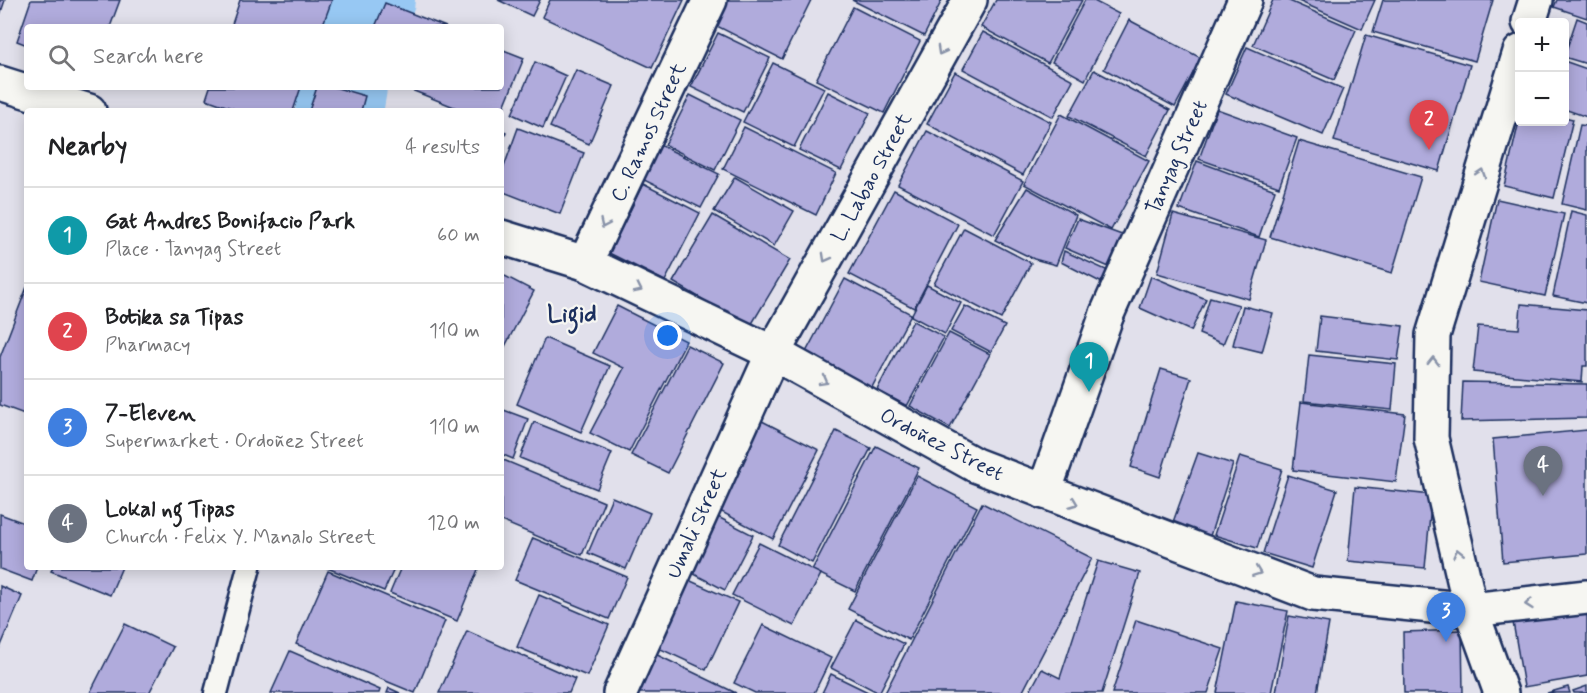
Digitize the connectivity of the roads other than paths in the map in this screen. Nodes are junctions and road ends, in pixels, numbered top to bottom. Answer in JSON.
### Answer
{"nodes":[{"id":1,"x":710,"y":0,"type":"edge"},
{"id":2,"x":970,"y":0,"type":"edge"},
{"id":3,"x":1245,"y":0,"type":"edge"},
{"id":4,"x":1536,"y":0,"type":"edge"},
{"id":5,"x":1530,"y":18,"type":"edge"},
{"id":6,"x":1515,"y":68,"type":"edge"},
{"id":7,"x":0,"y":83,"type":"edge"},
{"id":8,"x":79,"y":108,"type":"edge"},
{"id":9,"x":504,"y":238,"type":"edge"},
{"id":10,"x":585,"y":263,"type":"junction"},
{"id":11,"x":773,"y":353,"type":"junction"},
{"id":12,"x":1044,"y":492,"type":"junction"},
{"id":13,"x":248,"y":570,"type":"edge"},
{"id":14,"x":1587,"y":597,"type":"edge"},
{"id":15,"x":1471,"y":610,"type":"junction"},
{"id":16,"x":216,"y":693,"type":"edge"},
{"id":17,"x":620,"y":693,"type":"edge"},
{"id":18,"x":1501,"y":693,"type":"edge"}],
"edges":[{"from":1,"to":10,"type":"main road","name":"C. Ramos Street","one_way":true},
{"from":2,"to":11,"type":"main road","name":"L. Labao Street","one_way":true},
{"from":3,"to":12,"type":"main road","name":"Tanyag Street"},
{"from":4,"to":5,"type":"main road"},
{"from":15,"to":6,"type":"main road","one_way":true},
{"from":7,"to":8,"type":"main road"},
{"from":9,"to":10,"type":"main road","name":"Ordoñez Street"},
{"from":10,"to":11,"type":"main road","name":"Ordoñez Street","one_way":true},
{"from":11,"to":12,"type":"main road","name":"Ordoñez Street","one_way":true},
{"from":11,"to":17,"type":"main road","name":"Umali Street"},
{"from":12,"to":15,"type":"main road","name":"Ordoñez Street","one_way":true},
{"from":13,"to":16,"type":"lane"},
{"from":14,"to":15,"type":"main road","name":"Ordoñez Street","one_way":true},
{"from":15,"to":18,"type":"main road"}]}
